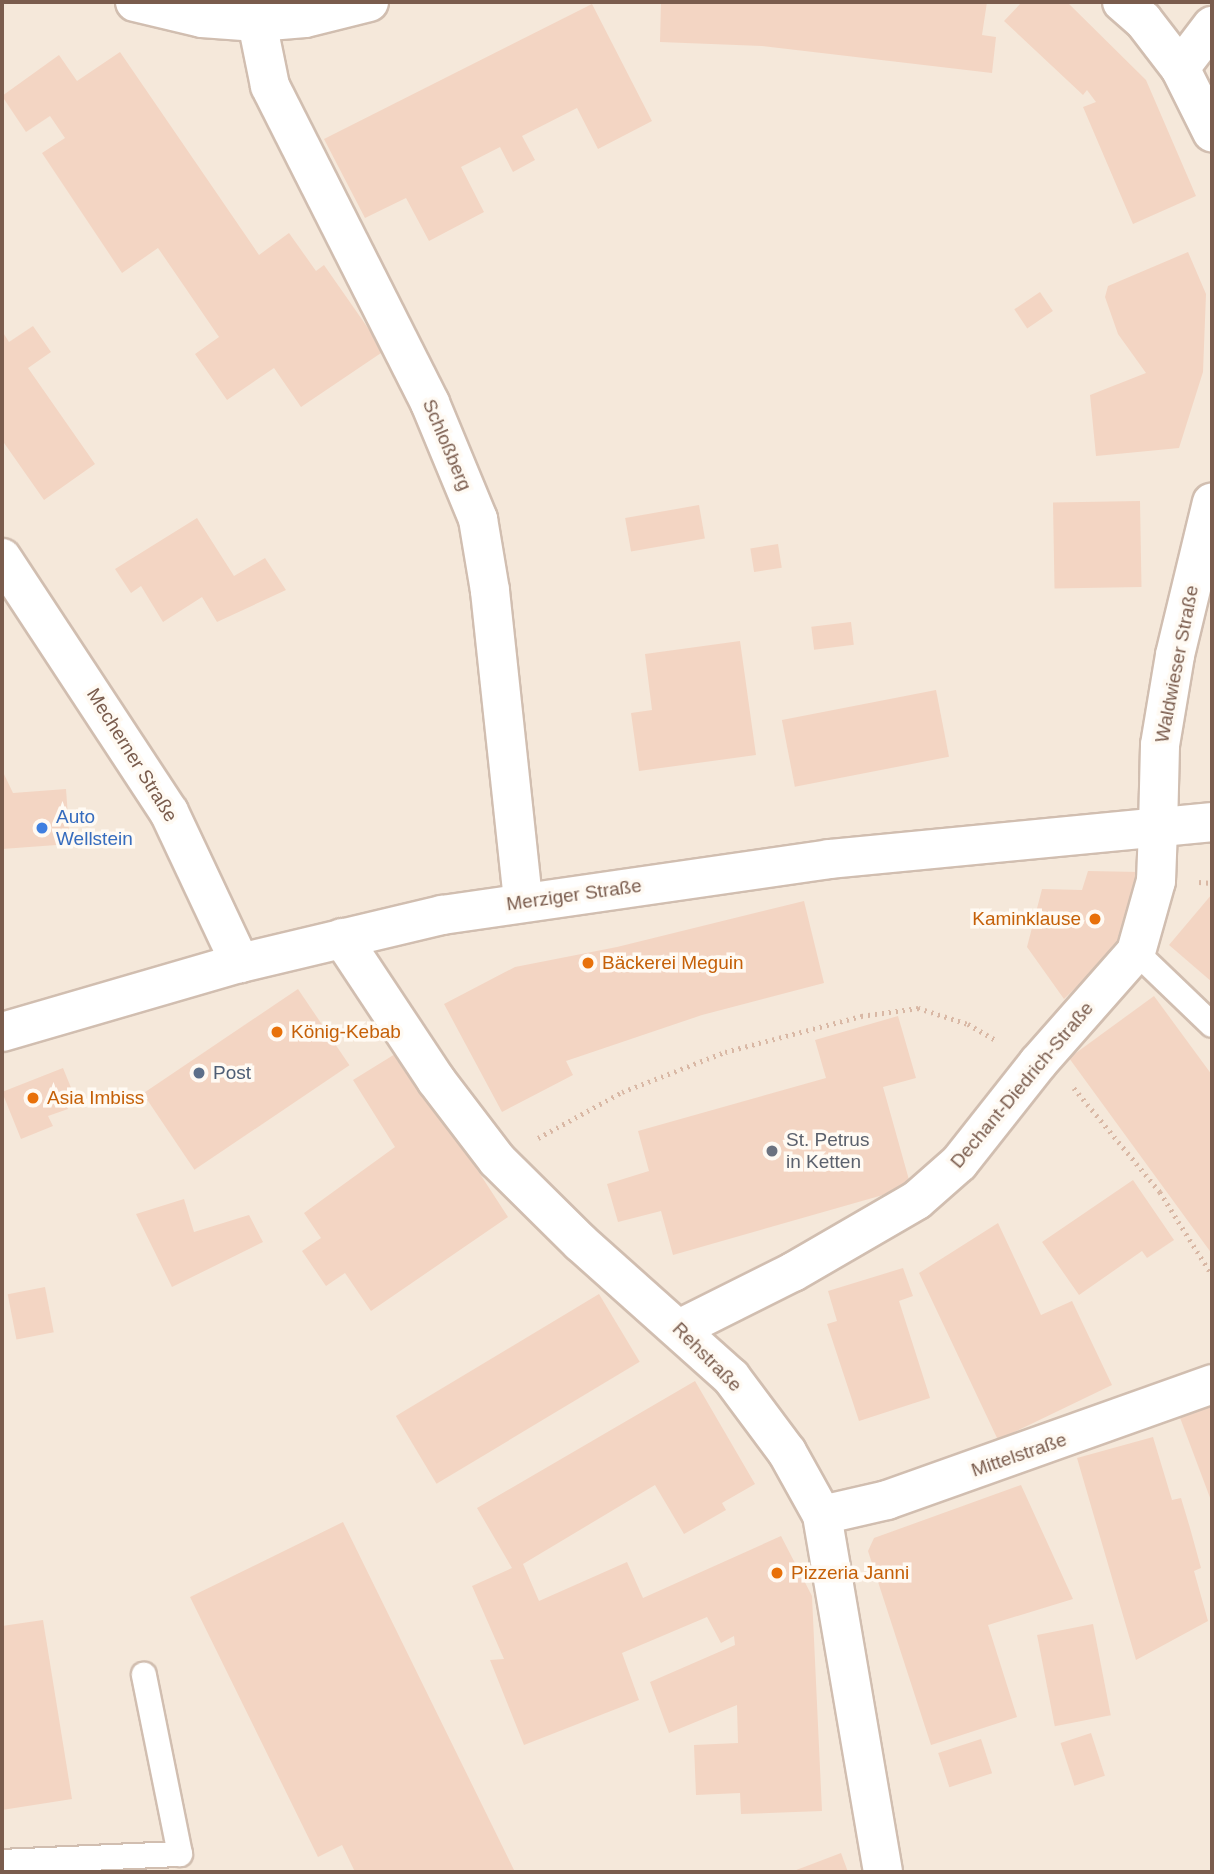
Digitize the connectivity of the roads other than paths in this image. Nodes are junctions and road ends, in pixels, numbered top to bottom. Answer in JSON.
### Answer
{"nodes":[{"id":1,"x":135,"y":2,"type":"edge"},
{"id":2,"x":369,"y":2,"type":"edge"},
{"id":3,"x":1122,"y":2,"type":"edge"},
{"id":4,"x":257,"y":22,"type":"junction"},
{"id":5,"x":1211,"y":32,"type":"edge"},
{"id":6,"x":1180,"y":68,"type":"junction"},
{"id":7,"x":1212,"y":132,"type":"edge"},
{"id":8,"x":1212,"y":502,"type":"edge"},
{"id":9,"x":2,"y":558,"type":"edge"},
{"id":10,"x":1212,"y":822,"type":"edge"},
{"id":11,"x":1158,"y":828,"type":"junction"},
{"id":12,"x":523,"y":902,"type":"junction"},
{"id":13,"x":342,"y":938,"type":"junction"},
{"id":14,"x":1136,"y":952,"type":"junction"},
{"id":15,"x":240,"y":964,"type":"junction"},
{"id":16,"x":1212,"y":1025,"type":"edge"},
{"id":17,"x":2,"y":1032,"type":"edge"},
{"id":18,"x":679,"y":1329,"type":"junction"},
{"id":19,"x":1212,"y":1384,"type":"edge"},
{"id":20,"x":822,"y":1515,"type":"junction"},
{"id":21,"x":144,"y":1675,"type":"dead end"},
{"id":22,"x":2,"y":1862,"type":"edge"},
{"id":23,"x":883,"y":1872,"type":"edge"}],
"edges":[{"from":1,"to":4,"type":"street"},
{"from":2,"to":4,"type":"street"},
{"from":3,"to":6,"type":"street"},
{"from":4,"to":12,"type":"street","name":"Schloßberg"},
{"from":5,"to":6,"type":"street"},
{"from":6,"to":7,"type":"street"},
{"from":8,"to":11,"type":"street","name":"Waldwieser Straße"},
{"from":9,"to":15,"type":"street","name":"Mecherner Straße"},
{"from":10,"to":11,"type":"street","name":"Merziger Straße"},
{"from":11,"to":12,"type":"street","name":"Merziger Straße"},
{"from":11,"to":14,"type":"street","name":"Dechant-Diedrich-Straße"},
{"from":12,"to":13,"type":"street","name":"Merziger Straße"},
{"from":13,"to":15,"type":"street","name":"Merziger Straße"},
{"from":13,"to":18,"type":"street","name":"Rehstraße"},
{"from":14,"to":16,"type":"lane"},
{"from":14,"to":18,"type":"street","name":"Dechant-Diedrich-Straße"},
{"from":15,"to":17,"type":"street","name":"Merziger Straße"},
{"from":18,"to":20,"type":"street","name":"Rehstraße"},
{"from":19,"to":20,"type":"street","name":"Mittelstraße"},
{"from":20,"to":23,"type":"street","name":"Rehstraße"},
{"from":21,"to":22,"type":"lane"}]}
